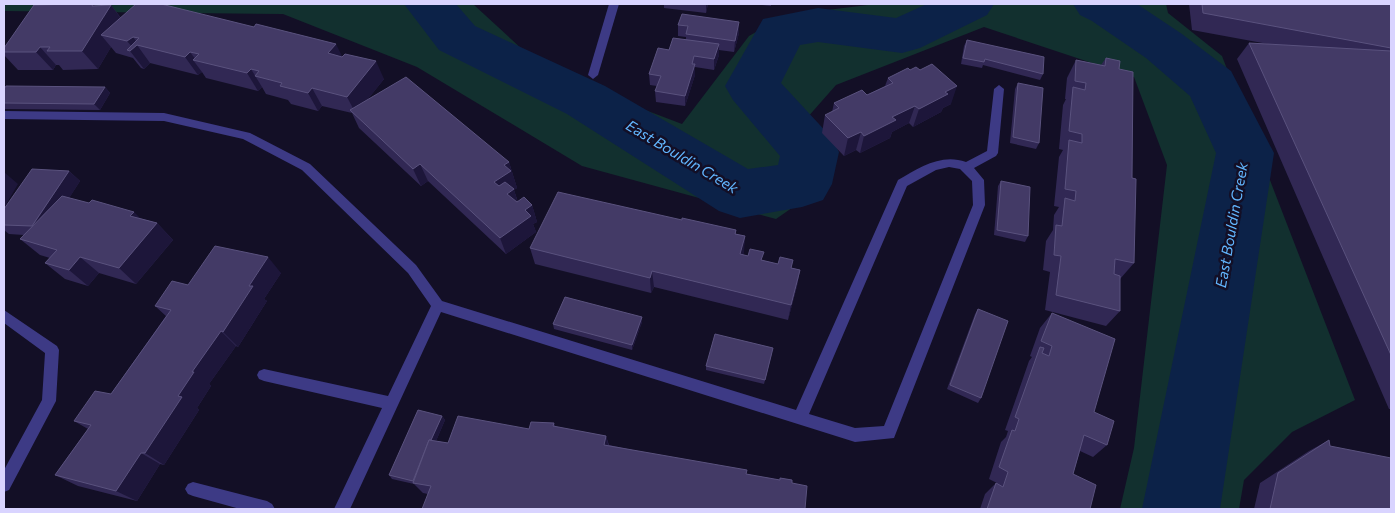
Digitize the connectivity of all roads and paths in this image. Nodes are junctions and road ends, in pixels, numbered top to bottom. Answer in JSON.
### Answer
{"nodes":[{"id":1,"x":614,"y":4,"type":"edge"},
{"id":2,"x":593,"y":75,"type":"dead end"},
{"id":3,"x":1000,"y":89,"type":"dead end"},
{"id":4,"x":4,"y":115,"type":"edge"},
{"id":5,"x":966,"y":167,"type":"junction"},
{"id":6,"x":438,"y":305,"type":"junction"},
{"id":7,"x":4,"y":316,"type":"edge"},
{"id":8,"x":264,"y":375,"type":"dead end"},
{"id":9,"x":391,"y":403,"type":"junction"},
{"id":10,"x":800,"y":418,"type":"junction"},
{"id":11,"x":4,"y":485,"type":"edge"},
{"id":12,"x":193,"y":489,"type":"dead end"},
{"id":13,"x":267,"y":509,"type":"edge"},
{"id":14,"x":342,"y":509,"type":"edge"}],
"edges":[{"from":1,"to":2,"type":"street"},
{"from":3,"to":5,"type":"street"},
{"from":4,"to":6,"type":"street"},
{"from":5,"to":10,"type":"street"},
{"from":5,"to":10,"type":"street"},
{"from":6,"to":9,"type":"street"},
{"from":6,"to":10,"type":"street"},
{"from":7,"to":11,"type":"street"},
{"from":8,"to":9,"type":"street"},
{"from":9,"to":14,"type":"street"},
{"from":12,"to":13,"type":"street"}]}
